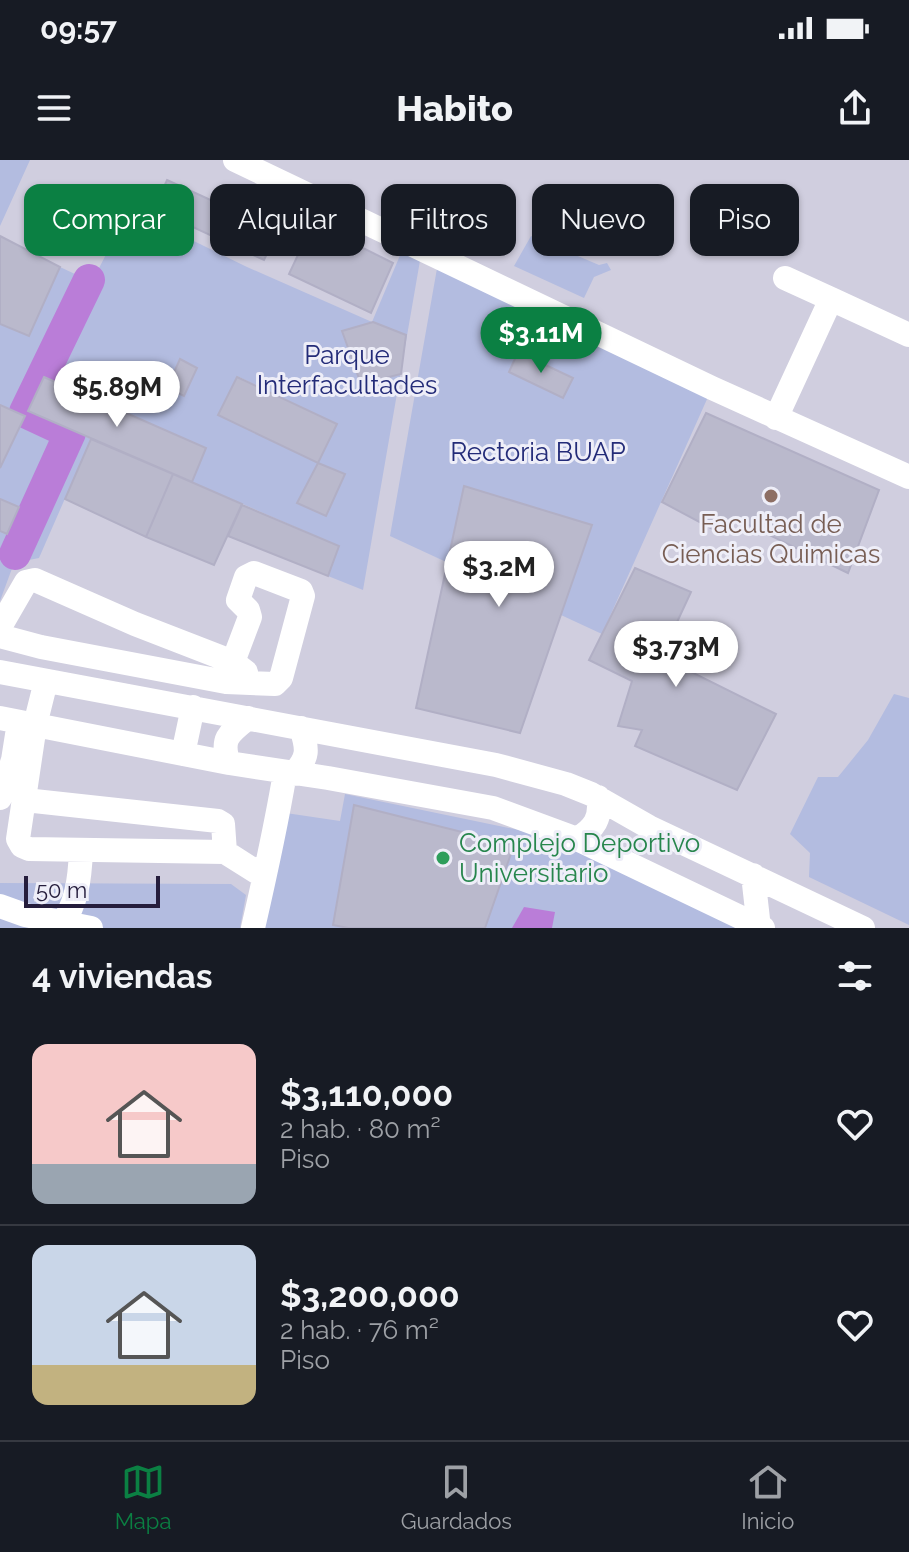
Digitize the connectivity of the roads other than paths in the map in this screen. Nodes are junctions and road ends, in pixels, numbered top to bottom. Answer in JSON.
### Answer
{"nodes":[{"id":1,"x":235,"y":160,"type":"edge"},
{"id":2,"x":785,"y":278,"type":"dead end"},
{"id":3,"x":831,"y":299,"type":"junction"},
{"id":4,"x":909,"y":335,"type":"edge"},
{"id":5,"x":776,"y":418,"type":"junction"},
{"id":6,"x":909,"y":477,"type":"edge"},
{"id":7,"x":0,"y":627,"type":"edge"},
{"id":8,"x":0,"y":636,"type":"edge"},
{"id":9,"x":233,"y":662,"type":"junction"},
{"id":10,"x":0,"y":672,"type":"edge"},
{"id":11,"x":46,"y":681,"type":"junction"},
{"id":12,"x":261,"y":684,"type":"junction"},
{"id":13,"x":193,"y":707,"type":"junction"},
{"id":14,"x":252,"y":718,"type":"junction"},
{"id":15,"x":18,"y":721,"type":"edge"},
{"id":16,"x":301,"y":728,"type":"junction"},
{"id":17,"x":183,"y":754,"type":"junction"},
{"id":18,"x":229,"y":763,"type":"junction"},
{"id":19,"x":289,"y":774,"type":"junction"},
{"id":20,"x":598,"y":797,"type":"junction"},
{"id":21,"x":0,"y":798,"type":"edge"},
{"id":22,"x":25,"y":800,"type":"junction"},
{"id":23,"x":577,"y":839,"type":"junction"},
{"id":24,"x":81,"y":850,"type":"junction"},
{"id":25,"x":225,"y":852,"type":"junction"},
{"id":26,"x":753,"y":875,"type":"junction"},
{"id":27,"x":263,"y":876,"type":"junction"},
{"id":28,"x":0,"y":906,"type":"edge"},
{"id":29,"x":61,"y":924,"type":"edge"},
{"id":30,"x":760,"y":927,"type":"edge"},
{"id":31,"x":91,"y":928,"type":"edge"},
{"id":32,"x":253,"y":928,"type":"edge"},
{"id":33,"x":863,"y":928,"type":"edge"}],
"edges":[{"from":1,"to":5,"type":"street"},
{"from":2,"to":3,"type":"street"},
{"from":3,"to":4,"type":"street"},
{"from":3,"to":5,"type":"street"},
{"from":5,"to":6,"type":"street"},
{"from":7,"to":9,"type":"street"},
{"from":8,"to":12,"type":"street"},
{"from":9,"to":12,"type":"street"},
{"from":9,"to":12,"type":"street"},
{"from":10,"to":11,"type":"street"},
{"from":11,"to":13,"type":"street"},
{"from":11,"to":15,"type":"street"},
{"from":12,"to":14,"type":"street"},
{"from":13,"to":14,"type":"street"},
{"from":13,"to":17,"type":"street"},
{"from":14,"to":16,"type":"street"},
{"from":14,"to":18,"type":"street"},
{"from":15,"to":17,"type":"street"},
{"from":15,"to":21,"type":"street"},
{"from":15,"to":22,"type":"street"},
{"from":16,"to":19,"type":"street"},
{"from":16,"to":20,"type":"street"},
{"from":17,"to":18,"type":"street"},
{"from":18,"to":19,"type":"street"},
{"from":19,"to":23,"type":"street"},
{"from":19,"to":27,"type":"street"},
{"from":20,"to":23,"type":"street"},
{"from":20,"to":26,"type":"street"},
{"from":22,"to":24,"type":"street"},
{"from":22,"to":25,"type":"street"},
{"from":23,"to":30,"type":"street"},
{"from":24,"to":25,"type":"street"},
{"from":24,"to":29,"type":"street"},
{"from":25,"to":27,"type":"street"},
{"from":26,"to":30,"type":"street"},
{"from":26,"to":33,"type":"street"},
{"from":27,"to":32,"type":"street"},
{"from":28,"to":29,"type":"street"},
{"from":29,"to":31,"type":"street"}]}
